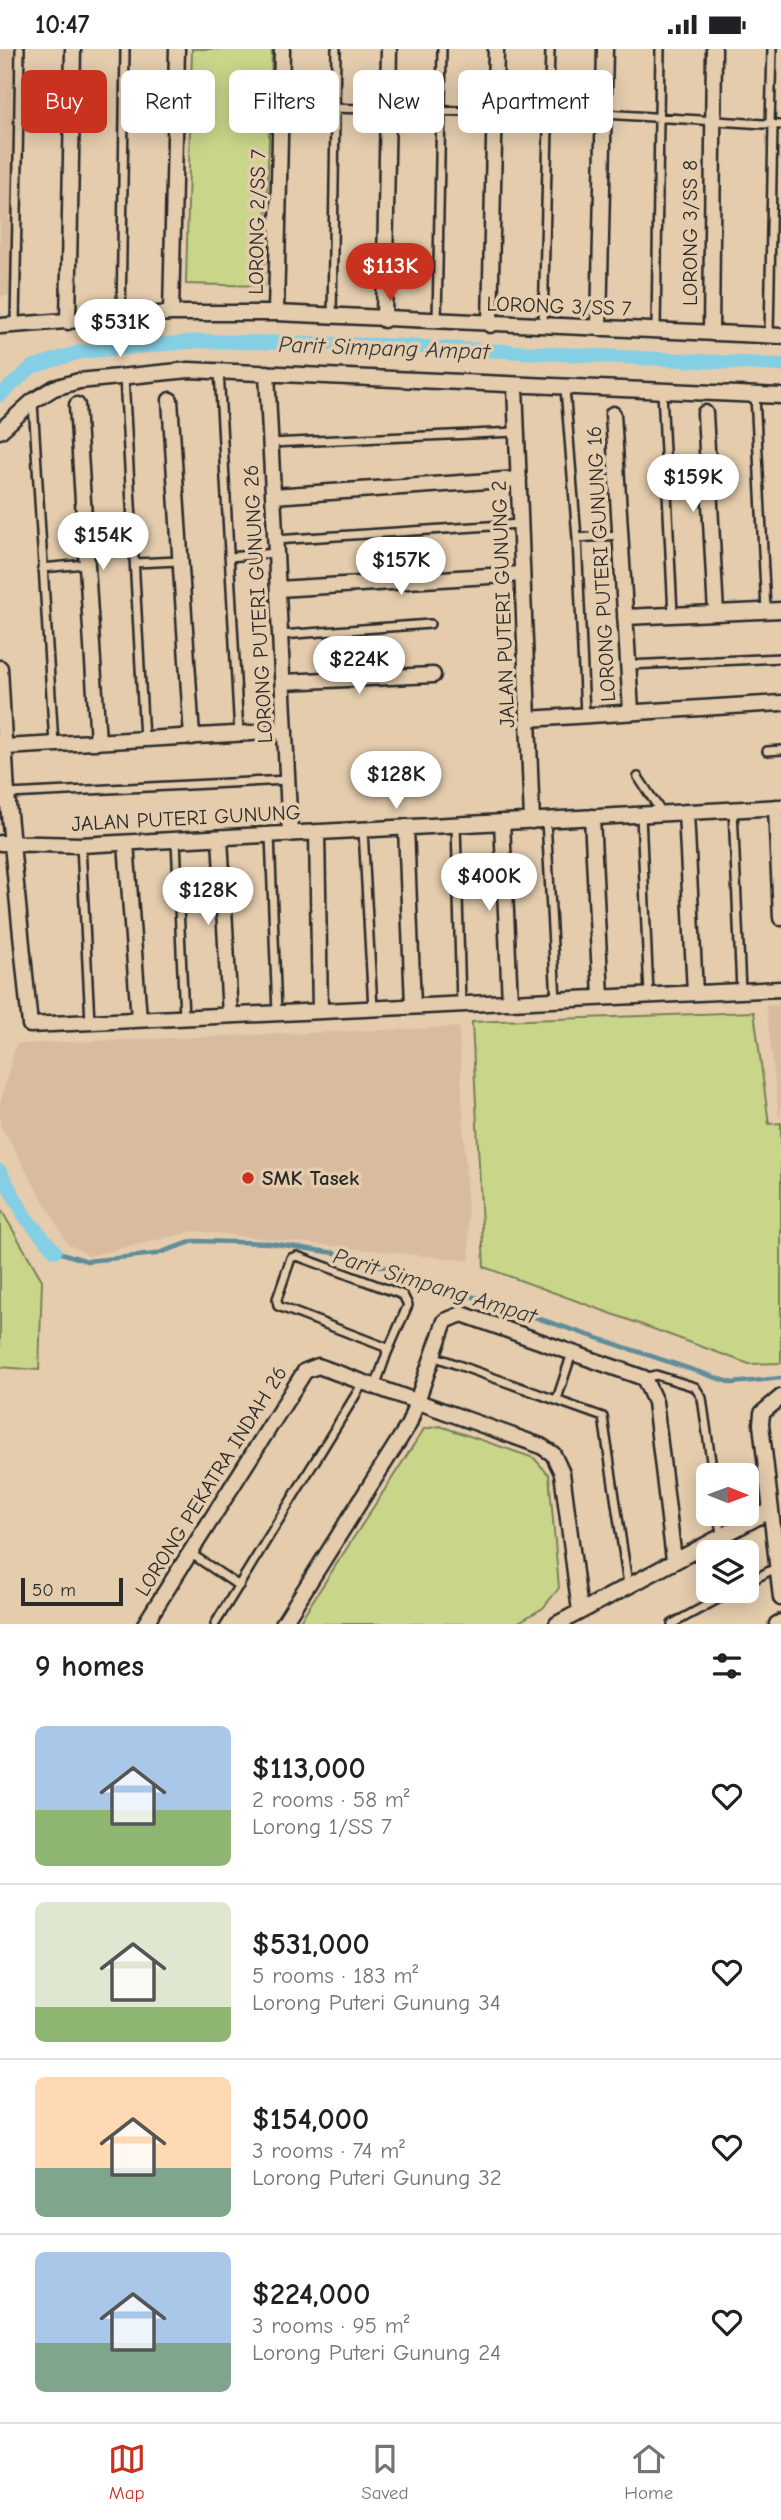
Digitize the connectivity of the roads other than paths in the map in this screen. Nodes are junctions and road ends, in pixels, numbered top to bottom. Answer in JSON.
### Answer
{"nodes":[{"id":1,"x":20,"y":49,"type":"edge"},
{"id":2,"x":73,"y":49,"type":"edge"},
{"id":3,"x":125,"y":49,"type":"edge"},
{"id":4,"x":177,"y":49,"type":"edge"},
{"id":5,"x":282,"y":49,"type":"edge"},
{"id":6,"x":336,"y":49,"type":"edge"},
{"id":7,"x":389,"y":49,"type":"edge"},
{"id":8,"x":442,"y":49,"type":"edge"},
{"id":9,"x":496,"y":49,"type":"edge"},
{"id":10,"x":550,"y":49,"type":"edge"},
{"id":11,"x":605,"y":49,"type":"edge"},
{"id":12,"x":660,"y":49,"type":"edge"},
{"id":13,"x":714,"y":49,"type":"edge"},
{"id":14,"x":772,"y":49,"type":"edge"},
{"id":15,"x":282,"y":70,"type":"edge"},
{"id":16,"x":336,"y":70,"type":"edge"},
{"id":17,"x":389,"y":70,"type":"edge"},
{"id":18,"x":441,"y":70,"type":"edge"},
{"id":19,"x":496,"y":70,"type":"edge"},
{"id":20,"x":550,"y":70,"type":"edge"},
{"id":21,"x":605,"y":70,"type":"edge"},
{"id":22,"x":613,"y":114,"type":"edge"},
{"id":23,"x":658,"y":117,"type":"junction"},
{"id":24,"x":712,"y":121,"type":"junction"},
{"id":25,"x":774,"y":124,"type":"edge"},
{"id":26,"x":280,"y":133,"type":"edge"},
{"id":27,"x":335,"y":133,"type":"edge"},
{"id":28,"x":388,"y":133,"type":"edge"},
{"id":29,"x":440,"y":133,"type":"edge"},
{"id":30,"x":494,"y":133,"type":"edge"},
{"id":31,"x":548,"y":133,"type":"edge"},
{"id":32,"x":604,"y":133,"type":"edge"},
{"id":33,"x":171,"y":313,"type":"junction"},
{"id":34,"x":276,"y":313,"type":"junction"},
{"id":35,"x":332,"y":317,"type":"junction"},
{"id":36,"x":121,"y":319,"type":"junction"},
{"id":37,"x":384,"y":320,"type":"junction"},
{"id":38,"x":68,"y":322,"type":"junction"},
{"id":39,"x":437,"y":322,"type":"junction"},
{"id":40,"x":15,"y":325,"type":"junction"},
{"id":41,"x":490,"y":325,"type":"junction"},
{"id":42,"x":0,"y":326,"type":"edge"},
{"id":43,"x":543,"y":326,"type":"junction"},
{"id":44,"x":599,"y":328,"type":"junction"},
{"id":45,"x":656,"y":330,"type":"junction"},
{"id":46,"x":711,"y":333,"type":"junction"},
{"id":47,"x":775,"y":336,"type":"edge"},
{"id":48,"x":219,"y":369,"type":"junction"},
{"id":49,"x":267,"y":373,"type":"junction"},
{"id":50,"x":124,"y":376,"type":"junction"},
{"id":51,"x":515,"y":386,"type":"junction"},
{"id":52,"x":565,"y":388,"type":"junction"},
{"id":53,"x":662,"y":391,"type":"junction"},
{"id":54,"x":754,"y":395,"type":"junction"},
{"id":55,"x":781,"y":396,"type":"edge"},
{"id":56,"x":170,"y":400,"type":"dead end"},
{"id":57,"x":33,"y":401,"type":"junction"},
{"id":58,"x":77,"y":405,"type":"dead end"},
{"id":59,"x":705,"y":413,"type":"dead end"},
{"id":60,"x":613,"y":414,"type":"dead end"},
{"id":61,"x":0,"y":431,"type":"edge"},
{"id":62,"x":516,"y":432,"type":"junction"},
{"id":63,"x":270,"y":443,"type":"junction"},
{"id":64,"x":519,"y":479,"type":"junction"},
{"id":65,"x":273,"y":496,"type":"junction"},
{"id":66,"x":520,"y":524,"type":"junction"},
{"id":67,"x":621,"y":535,"type":"junction"},
{"id":68,"x":577,"y":538,"type":"junction"},
{"id":69,"x":276,"y":547,"type":"junction"},
{"id":70,"x":229,"y":557,"type":"junction"},
{"id":71,"x":179,"y":561,"type":"junction"},
{"id":72,"x":135,"y":563,"type":"junction"},
{"id":73,"x":85,"y":564,"type":"junction"},
{"id":74,"x":42,"y":568,"type":"junction"},
{"id":75,"x":522,"y":574,"type":"junction"},
{"id":76,"x":278,"y":589,"type":"junction"},
{"id":77,"x":766,"y":610,"type":"junction"},
{"id":78,"x":781,"y":610,"type":"edge"},
{"id":79,"x":716,"y":613,"type":"junction"},
{"id":80,"x":673,"y":615,"type":"junction"},
{"id":81,"x":625,"y":617,"type":"junction"},
{"id":82,"x":430,"y":624,"type":"dead end"},
{"id":83,"x":280,"y":635,"type":"junction"},
{"id":84,"x":781,"y":658,"type":"edge"},
{"id":85,"x":628,"y":665,"type":"junction"},
{"id":86,"x":0,"y":668,"type":"edge"},
{"id":87,"x":433,"y":675,"type":"dead end"},
{"id":88,"x":283,"y":682,"type":"junction"},
{"id":89,"x":781,"y":703,"type":"edge"},
{"id":90,"x":631,"y":711,"type":"junction"},
{"id":91,"x":585,"y":715,"type":"junction"},
{"id":92,"x":528,"y":719,"type":"junction"},
{"id":93,"x":285,"y":731,"type":"junction"},
{"id":94,"x":239,"y":734,"type":"junction"},
{"id":95,"x":192,"y":737,"type":"junction"},
{"id":96,"x":144,"y":739,"type":"junction"},
{"id":97,"x":98,"y":742,"type":"junction"},
{"id":98,"x":54,"y":744,"type":"junction"},
{"id":99,"x":5,"y":747,"type":"junction"},
{"id":100,"x":781,"y":750,"type":"edge"},
{"id":101,"x":766,"y":751,"type":"dead end"},
{"id":102,"x":638,"y":777,"type":"dead end"},
{"id":103,"x":288,"y":780,"type":"junction"},
{"id":104,"x":7,"y":794,"type":"junction"},
{"id":105,"x":778,"y":807,"type":"edge"},
{"id":106,"x":733,"y":810,"type":"junction"},
{"id":107,"x":686,"y":812,"type":"junction"},
{"id":108,"x":662,"y":813,"type":"junction"},
{"id":109,"x":640,"y":815,"type":"junction"},
{"id":110,"x":592,"y":817,"type":"junction"},
{"id":111,"x":539,"y":820,"type":"junction"},
{"id":112,"x":502,"y":822,"type":"junction"},
{"id":113,"x":456,"y":825,"type":"junction"},
{"id":114,"x":406,"y":827,"type":"junction"},
{"id":115,"x":363,"y":830,"type":"junction"},
{"id":116,"x":317,"y":832,"type":"junction"},
{"id":117,"x":290,"y":834,"type":"junction"},
{"id":118,"x":270,"y":835,"type":"junction"},
{"id":119,"x":220,"y":838,"type":"junction"},
{"id":120,"x":176,"y":840,"type":"junction"},
{"id":121,"x":6,"y":843,"type":"edge"},
{"id":122,"x":126,"y":843,"type":"junction"},
{"id":123,"x":81,"y":845,"type":"junction"},
{"id":124,"x":781,"y":918,"type":"edge"},
{"id":125,"x":781,"y":989,"type":"edge"},
{"id":126,"x":741,"y":991,"type":"junction"},
{"id":127,"x":695,"y":993,"type":"junction"},
{"id":128,"x":649,"y":995,"type":"junction"},
{"id":129,"x":601,"y":997,"type":"junction"},
{"id":130,"x":556,"y":1000,"type":"junction"},
{"id":131,"x":510,"y":1002,"type":"junction"},
{"id":132,"x":461,"y":1004,"type":"junction"},
{"id":133,"x":414,"y":1006,"type":"junction"},
{"id":134,"x":373,"y":1008,"type":"junction"},
{"id":135,"x":320,"y":1011,"type":"junction"},
{"id":136,"x":277,"y":1013,"type":"junction"},
{"id":137,"x":230,"y":1015,"type":"junction"},
{"id":138,"x":184,"y":1017,"type":"junction"},
{"id":139,"x":139,"y":1020,"type":"junction"},
{"id":140,"x":90,"y":1021,"type":"junction"},
{"id":141,"x":387,"y":1353,"type":"junction"},
{"id":142,"x":573,"y":1353,"type":"junction"},
{"id":143,"x":433,"y":1356,"type":"junction"},
{"id":144,"x":643,"y":1378,"type":"junction"},
{"id":145,"x":369,"y":1386,"type":"junction"},
{"id":146,"x":781,"y":1397,"type":"edge"},
{"id":147,"x":557,"y":1399,"type":"junction"},
{"id":148,"x":417,"y":1404,"type":"junction"},
{"id":149,"x":711,"y":1463,"type":"edge"},
{"id":150,"x":771,"y":1510,"type":"junction"},
{"id":151,"x":720,"y":1526,"type":"edge"},
{"id":152,"x":721,"y":1534,"type":"junction"},
{"id":153,"x":189,"y":1552,"type":"junction"},
{"id":154,"x":674,"y":1560,"type":"junction"},
{"id":155,"x":778,"y":1562,"type":"edge"},
{"id":156,"x":759,"y":1575,"type":"edge"},
{"id":157,"x":628,"y":1584,"type":"junction"},
{"id":158,"x":239,"y":1586,"type":"junction"},
{"id":159,"x":781,"y":1598,"type":"edge"},
{"id":160,"x":711,"y":1603,"type":"edge"},
{"id":161,"x":580,"y":1611,"type":"junction"},
{"id":162,"x":145,"y":1624,"type":"edge"},
{"id":163,"x":215,"y":1624,"type":"edge"},
{"id":164,"x":283,"y":1624,"type":"edge"},
{"id":165,"x":557,"y":1624,"type":"edge"},
{"id":166,"x":672,"y":1624,"type":"edge"}],
"edges":[{"from":1,"to":40,"type":"lane"},
{"from":2,"to":38,"type":"street"},
{"from":3,"to":36,"type":"lane"},
{"from":4,"to":33,"type":"street"},
{"from":5,"to":15,"type":"street","name":"LORONG 2/SS 7"},
{"from":6,"to":16,"type":"lane"},
{"from":7,"to":17,"type":"street"},
{"from":8,"to":18,"type":"lane"},
{"from":9,"to":19,"type":"street"},
{"from":10,"to":20,"type":"lane"},
{"from":11,"to":21,"type":"street"},
{"from":12,"to":23,"type":"lane"},
{"from":13,"to":24,"type":"street","name":"LORONG 3/SS 8"},
{"from":14,"to":25,"type":"lane"},
{"from":22,"to":23,"type":"lane"},
{"from":23,"to":24,"type":"lane"},
{"from":23,"to":45,"type":"lane"},
{"from":24,"to":25,"type":"lane"},
{"from":24,"to":46,"type":"street","name":"LORONG 3/SS 8"},
{"from":25,"to":47,"type":"lane"},
{"from":26,"to":34,"type":"street","name":"LORONG 2/SS 7"},
{"from":27,"to":35,"type":"lane"},
{"from":28,"to":37,"type":"street"},
{"from":29,"to":39,"type":"lane"},
{"from":30,"to":41,"type":"street"},
{"from":31,"to":43,"type":"lane"},
{"from":32,"to":44,"type":"street"},
{"from":33,"to":34,"type":"street","name":"LORONG 3/SS 7"},
{"from":33,"to":36,"type":"street","name":"LORONG 3/SS 7"},
{"from":34,"to":35,"type":"street","name":"LORONG 3/SS 7"},
{"from":35,"to":37,"type":"street","name":"LORONG 3/SS 7"},
{"from":36,"to":38,"type":"street","name":"LORONG 3/SS 7"},
{"from":37,"to":39,"type":"street","name":"LORONG 3/SS 7"},
{"from":38,"to":40,"type":"street","name":"LORONG 3/SS 7"},
{"from":39,"to":41,"type":"street","name":"LORONG 3/SS 7"},
{"from":40,"to":42,"type":"street","name":"LORONG 3/SS 7"},
{"from":41,"to":43,"type":"street","name":"LORONG 3/SS 7"},
{"from":43,"to":44,"type":"street","name":"LORONG 3/SS 7"},
{"from":44,"to":45,"type":"street","name":"LORONG 3/SS 7"},
{"from":45,"to":46,"type":"street","name":"LORONG 3/SS 7"},
{"from":46,"to":47,"type":"street","name":"LORONG 3/SS 7"},
{"from":48,"to":49,"type":"street"},
{"from":48,"to":50,"type":"street"},
{"from":48,"to":70,"type":"lane"},
{"from":49,"to":51,"type":"street"},
{"from":49,"to":63,"type":"street","name":"LORONG PUTERI GUNUNG 26"},
{"from":50,"to":57,"type":"street"},
{"from":50,"to":72,"type":"lane"},
{"from":51,"to":52,"type":"street"},
{"from":51,"to":62,"type":"street","name":"JALAN PUTERI GUNUNG 2"},
{"from":52,"to":53,"type":"street"},
{"from":52,"to":68,"type":"lane"},
{"from":53,"to":54,"type":"street"},
{"from":53,"to":80,"type":"lane"},
{"from":54,"to":55,"type":"street"},
{"from":54,"to":77,"type":"lane"},
{"from":56,"to":71,"type":"street"},
{"from":57,"to":61,"type":"street"},
{"from":57,"to":74,"type":"lane"},
{"from":58,"to":73,"type":"street"},
{"from":59,"to":79,"type":"street"},
{"from":60,"to":67,"type":"street","name":"LORONG PUTERI GUNUNG 16"},
{"from":62,"to":63,"type":"lane"},
{"from":62,"to":64,"type":"street","name":"JALAN PUTERI GUNUNG 2"},
{"from":63,"to":65,"type":"street","name":"LORONG PUTERI GUNUNG 26"},
{"from":64,"to":65,"type":"street"},
{"from":64,"to":66,"type":"street","name":"JALAN PUTERI GUNUNG 2"},
{"from":65,"to":69,"type":"street","name":"LORONG PUTERI GUNUNG 26"},
{"from":66,"to":69,"type":"lane"},
{"from":66,"to":75,"type":"street","name":"JALAN PUTERI GUNUNG 2"},
{"from":67,"to":68,"type":"lane"},
{"from":67,"to":81,"type":"street","name":"LORONG PUTERI GUNUNG 16"},
{"from":68,"to":91,"type":"lane"},
{"from":69,"to":70,"type":"lane"},
{"from":69,"to":76,"type":"street","name":"LORONG PUTERI GUNUNG 26"},
{"from":70,"to":94,"type":"lane"},
{"from":71,"to":72,"type":"lane"},
{"from":71,"to":95,"type":"street"},
{"from":72,"to":96,"type":"lane"},
{"from":73,"to":74,"type":"lane"},
{"from":73,"to":97,"type":"street"},
{"from":74,"to":98,"type":"lane"},
{"from":75,"to":76,"type":"street"},
{"from":75,"to":92,"type":"street","name":"JALAN PUTERI GUNUNG 2"},
{"from":76,"to":83,"type":"street","name":"LORONG PUTERI GUNUNG 26"},
{"from":77,"to":78,"type":"street"},
{"from":77,"to":79,"type":"street"},
{"from":79,"to":80,"type":"street"},
{"from":80,"to":81,"type":"street"},
{"from":81,"to":85,"type":"street","name":"LORONG PUTERI GUNUNG 16"},
{"from":82,"to":83,"type":"lane"},
{"from":83,"to":88,"type":"street","name":"LORONG PUTERI GUNUNG 26"},
{"from":84,"to":85,"type":"lane"},
{"from":85,"to":90,"type":"street","name":"LORONG PUTERI GUNUNG 16"},
{"from":86,"to":99,"type":"street"},
{"from":87,"to":88,"type":"street"},
{"from":88,"to":93,"type":"street","name":"LORONG PUTERI GUNUNG 26"},
{"from":89,"to":90,"type":"street"},
{"from":90,"to":91,"type":"street"},
{"from":91,"to":92,"type":"street"},
{"from":92,"to":111,"type":"street","name":"JALAN PUTERI GUNUNG 2"},
{"from":93,"to":94,"type":"street"},
{"from":93,"to":103,"type":"street","name":"LORONG PUTERI GUNUNG 26"},
{"from":94,"to":95,"type":"street"},
{"from":95,"to":96,"type":"street"},
{"from":96,"to":97,"type":"street"},
{"from":97,"to":98,"type":"street"},
{"from":98,"to":99,"type":"street"},
{"from":99,"to":104,"type":"street"},
{"from":100,"to":101,"type":"lane"},
{"from":102,"to":108,"type":"lane"},
{"from":103,"to":104,"type":"lane"},
{"from":103,"to":117,"type":"street","name":"LORONG PUTERI GUNUNG 26"},
{"from":104,"to":121,"type":"street"},
{"from":105,"to":106,"type":"street","name":"JALAN PUTERI GUNUNG"},
{"from":105,"to":124,"type":"street"},
{"from":106,"to":107,"type":"street","name":"JALAN PUTERI GUNUNG"},
{"from":106,"to":126,"type":"lane"},
{"from":107,"to":108,"type":"street","name":"JALAN PUTERI GUNUNG"},
{"from":107,"to":127,"type":"street"},
{"from":108,"to":109,"type":"street","name":"JALAN PUTERI GUNUNG"},
{"from":109,"to":110,"type":"street","name":"JALAN PUTERI GUNUNG"},
{"from":109,"to":128,"type":"lane"},
{"from":110,"to":111,"type":"street","name":"JALAN PUTERI GUNUNG"},
{"from":110,"to":129,"type":"street"},
{"from":111,"to":112,"type":"street","name":"JALAN PUTERI GUNUNG"},
{"from":111,"to":130,"type":"lane"},
{"from":112,"to":113,"type":"street","name":"JALAN PUTERI GUNUNG"},
{"from":112,"to":131,"type":"street"},
{"from":113,"to":114,"type":"street","name":"JALAN PUTERI GUNUNG"},
{"from":113,"to":132,"type":"lane"},
{"from":114,"to":115,"type":"street","name":"JALAN PUTERI GUNUNG"},
{"from":114,"to":133,"type":"street"},
{"from":115,"to":116,"type":"street","name":"JALAN PUTERI GUNUNG"},
{"from":115,"to":134,"type":"lane"},
{"from":116,"to":117,"type":"street","name":"JALAN PUTERI GUNUNG"},
{"from":116,"to":135,"type":"street"},
{"from":117,"to":118,"type":"street","name":"JALAN PUTERI GUNUNG"},
{"from":118,"to":119,"type":"street","name":"JALAN PUTERI GUNUNG"},
{"from":118,"to":136,"type":"lane"},
{"from":119,"to":120,"type":"street","name":"JALAN PUTERI GUNUNG"},
{"from":119,"to":137,"type":"street"},
{"from":120,"to":122,"type":"street","name":"JALAN PUTERI GUNUNG"},
{"from":120,"to":138,"type":"lane"},
{"from":121,"to":123,"type":"street","name":"JALAN PUTERI GUNUNG"},
{"from":121,"to":140,"type":"street"},
{"from":122,"to":123,"type":"street","name":"JALAN PUTERI GUNUNG"},
{"from":122,"to":139,"type":"street"},
{"from":123,"to":140,"type":"lane"},
{"from":125,"to":126,"type":"street"},
{"from":126,"to":127,"type":"street"},
{"from":127,"to":128,"type":"street"},
{"from":128,"to":129,"type":"street"},
{"from":129,"to":130,"type":"street"},
{"from":130,"to":131,"type":"street"},
{"from":131,"to":132,"type":"street"},
{"from":132,"to":133,"type":"street"},
{"from":133,"to":134,"type":"street"},
{"from":134,"to":135,"type":"street"},
{"from":135,"to":136,"type":"street"},
{"from":136,"to":137,"type":"street"},
{"from":137,"to":138,"type":"street"},
{"from":138,"to":139,"type":"street"},
{"from":139,"to":140,"type":"street"},
{"from":141,"to":141,"type":"lane"},
{"from":141,"to":145,"type":"lane"},
{"from":142,"to":143,"type":"street"},
{"from":142,"to":144,"type":"street"},
{"from":142,"to":147,"type":"lane"},
{"from":143,"to":147,"type":"lane"},
{"from":143,"to":148,"type":"street"},
{"from":144,"to":149,"type":"lane"},
{"from":144,"to":154,"type":"street"},
{"from":145,"to":148,"type":"street"},
{"from":145,"to":153,"type":"street","name":"LORONG PEKATRA INDAH 26"},
{"from":145,"to":158,"type":"lane"},
{"from":146,"to":150,"type":"street"},
{"from":147,"to":157,"type":"lane"},
{"from":148,"to":161,"type":"street"},
{"from":148,"to":164,"type":"street"},
{"from":150,"to":152,"type":"street"},
{"from":150,"to":155,"type":"street"},
{"from":151,"to":152,"type":"lane"},
{"from":152,"to":154,"type":"street"},
{"from":153,"to":158,"type":"lane"},
{"from":153,"to":162,"type":"street","name":"LORONG PEKATRA INDAH 26"},
{"from":154,"to":157,"type":"street"},
{"from":155,"to":156,"type":"lane"},
{"from":155,"to":159,"type":"street"},
{"from":157,"to":161,"type":"street"},
{"from":158,"to":163,"type":"lane"},
{"from":160,"to":166,"type":"lane"},
{"from":161,"to":165,"type":"street"}]}
